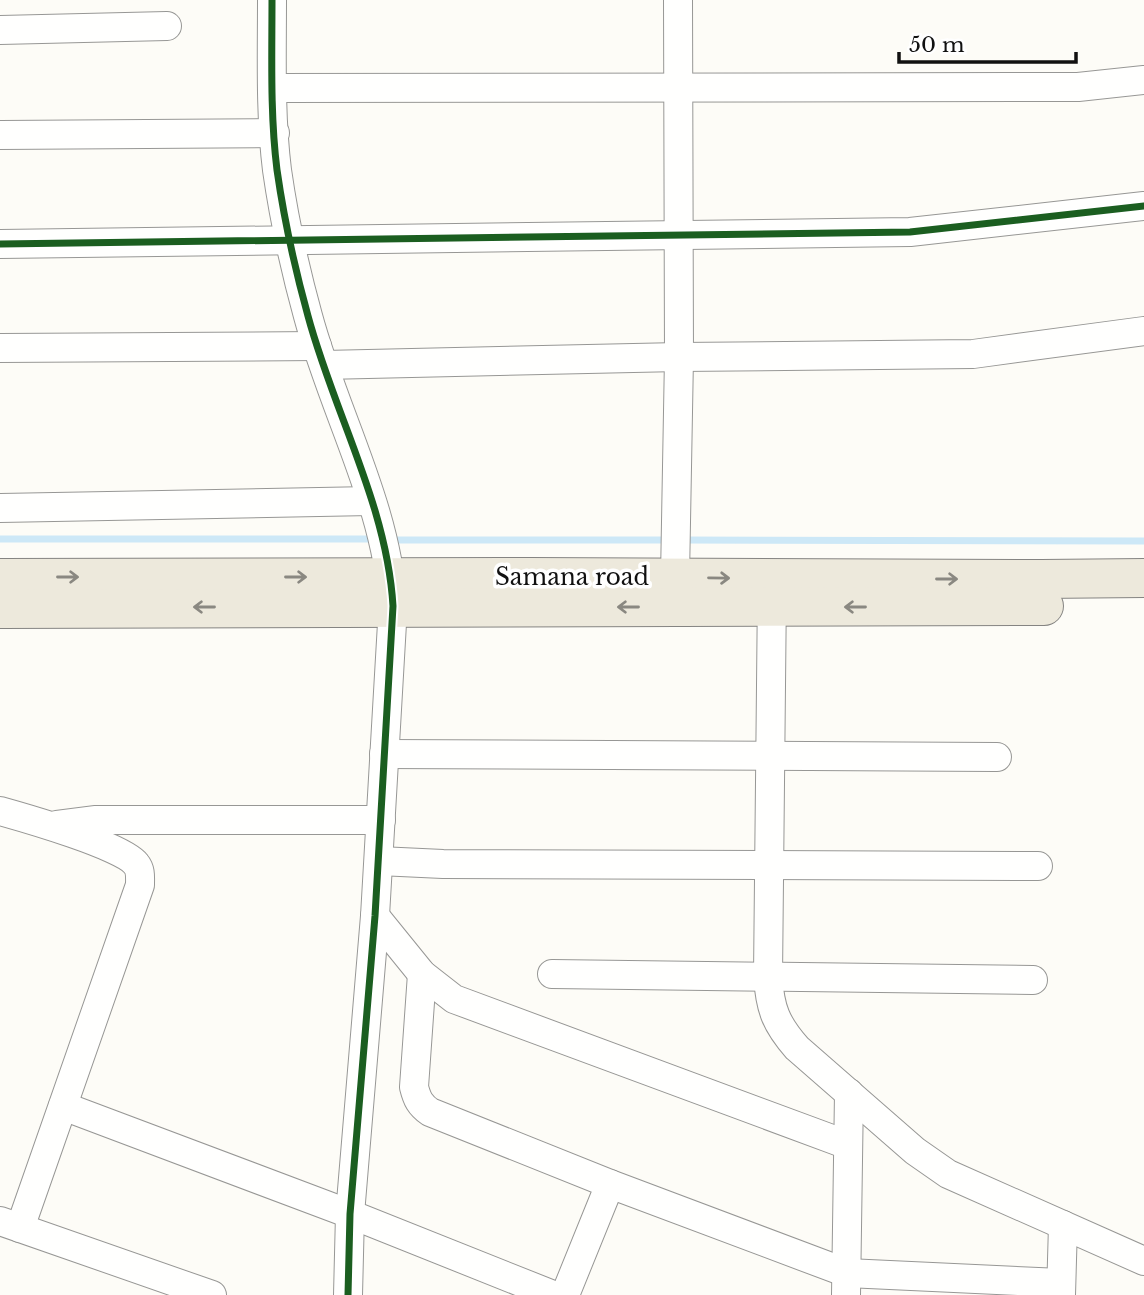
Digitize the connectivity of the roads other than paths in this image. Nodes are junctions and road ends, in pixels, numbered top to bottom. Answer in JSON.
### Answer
{"nodes":[{"id":1,"x":272,"y":0,"type":"edge"},
{"id":2,"x":678,"y":0,"type":"edge"},
{"id":3,"x":167,"y":26,"type":"dead end"},
{"id":4,"x":0,"y":30,"type":"edge"},
{"id":5,"x":1144,"y":80,"type":"edge"},
{"id":6,"x":678,"y":86,"type":"junction"},
{"id":7,"x":272,"y":88,"type":"junction"},
{"id":8,"x":275,"y":134,"type":"junction"},
{"id":9,"x":0,"y":135,"type":"edge"},
{"id":10,"x":1144,"y":206,"type":"edge"},
{"id":11,"x":679,"y":236,"type":"junction"},
{"id":12,"x":290,"y":240,"type":"junction"},
{"id":13,"x":0,"y":244,"type":"edge"},
{"id":14,"x":1144,"y":331,"type":"edge"},
{"id":15,"x":0,"y":348,"type":"edge"},
{"id":16,"x":320,"y":356,"type":"junction"},
{"id":17,"x":679,"y":357,"type":"junction"},
{"id":18,"x":371,"y":501,"type":"junction"},
{"id":19,"x":0,"y":508,"type":"edge"},
{"id":20,"x":676,"y":549,"type":"junction"},
{"id":21,"x":388,"y":567,"type":"junction"},
{"id":22,"x":0,"y":578,"type":"edge"},
{"id":23,"x":1144,"y":578,"type":"edge"},
{"id":24,"x":772,"y":593,"type":"junction"},
{"id":25,"x":1040,"y":593,"type":"junction"},
{"id":26,"x":1144,"y":604,"type":"edge"},
{"id":27,"x":0,"y":609,"type":"edge"},
{"id":28,"x":384,"y":754,"type":"junction"},
{"id":29,"x":771,"y":754,"type":"junction"},
{"id":30,"x":997,"y":757,"type":"dead end"},
{"id":31,"x":0,"y":811,"type":"edge"},
{"id":32,"x":381,"y":820,"type":"junction"},
{"id":33,"x":51,"y":826,"type":"junction"},
{"id":34,"x":379,"y":861,"type":"junction"},
{"id":35,"x":770,"y":864,"type":"junction"},
{"id":36,"x":1038,"y":866,"type":"dead end"},
{"id":37,"x":375,"y":916,"type":"junction"},
{"id":38,"x":422,"y":974,"type":"junction"},
{"id":39,"x":552,"y":974,"type":"dead end"},
{"id":40,"x":768,"y":977,"type":"junction"},
{"id":41,"x":1032,"y":980,"type":"dead end"},
{"id":42,"x":849,"y":1093,"type":"junction"},
{"id":43,"x":63,"y":1107,"type":"junction"},
{"id":44,"x":848,"y":1144,"type":"junction"},
{"id":45,"x":610,"y":1184,"type":"junction"},
{"id":46,"x":350,"y":1214,"type":"junction"},
{"id":47,"x":10,"y":1225,"type":"edge"},
{"id":48,"x":1063,"y":1225,"type":"junction"},
{"id":49,"x":1144,"y":1261,"type":"edge"},
{"id":50,"x":846,"y":1284,"type":"edge"},
{"id":51,"x":1061,"y":1289,"type":"edge"},
{"id":52,"x":212,"y":1295,"type":"edge"},
{"id":53,"x":348,"y":1295,"type":"edge"},
{"id":54,"x":553,"y":1295,"type":"edge"},
{"id":55,"x":565,"y":1295,"type":"edge"}],
"edges":[{"from":1,"to":7,"type":"street"},
{"from":2,"to":6,"type":"street"},
{"from":3,"to":4,"type":"street"},
{"from":5,"to":6,"type":"street"},
{"from":6,"to":7,"type":"street"},
{"from":6,"to":11,"type":"street"},
{"from":7,"to":8,"type":"street"},
{"from":8,"to":9,"type":"street"},
{"from":8,"to":12,"type":"street"},
{"from":10,"to":11,"type":"street"},
{"from":11,"to":12,"type":"street"},
{"from":11,"to":17,"type":"street"},
{"from":12,"to":13,"type":"street"},
{"from":12,"to":16,"type":"street"},
{"from":14,"to":17,"type":"street"},
{"from":15,"to":16,"type":"street"},
{"from":16,"to":17,"type":"street"},
{"from":16,"to":18,"type":"street"},
{"from":17,"to":20,"type":"street"},
{"from":18,"to":19,"type":"street"},
{"from":18,"to":21,"type":"street"},
{"from":20,"to":21,"type":"main road","name":"Samana road"},
{"from":20,"to":24,"type":"main road","name":"Samana road","one_way":true},
{"from":22,"to":21,"type":"main road","name":"Samana road","one_way":true},
{"from":24,"to":21,"type":"main road","name":"Samana road","one_way":true},
{"from":21,"to":27,"type":"main road","name":"Samana road","one_way":true},
{"from":21,"to":28,"type":"street"},
{"from":23,"to":25,"type":"main road","name":"Samana road"},
{"from":24,"to":25,"type":"main road","name":"Samana road"},
{"from":24,"to":29,"type":"street"},
{"from":25,"to":26,"type":"main road","name":"Samana road"},
{"from":28,"to":29,"type":"street"},
{"from":28,"to":32,"type":"street"},
{"from":29,"to":30,"type":"street"},
{"from":29,"to":35,"type":"street"},
{"from":31,"to":33,"type":"street"},
{"from":32,"to":33,"type":"street"},
{"from":32,"to":34,"type":"street"},
{"from":33,"to":43,"type":"street"},
{"from":34,"to":35,"type":"street"},
{"from":34,"to":37,"type":"street"},
{"from":35,"to":36,"type":"street"},
{"from":35,"to":40,"type":"street"},
{"from":37,"to":38,"type":"street"},
{"from":37,"to":46,"type":"street"},
{"from":38,"to":44,"type":"street"},
{"from":38,"to":45,"type":"street"},
{"from":39,"to":40,"type":"street"},
{"from":40,"to":41,"type":"street"},
{"from":40,"to":42,"type":"street"},
{"from":42,"to":44,"type":"street"},
{"from":42,"to":48,"type":"street"},
{"from":43,"to":46,"type":"street"},
{"from":43,"to":47,"type":"street"},
{"from":44,"to":50,"type":"street"},
{"from":45,"to":50,"type":"street"},
{"from":45,"to":55,"type":"street"},
{"from":46,"to":53,"type":"street"},
{"from":46,"to":54,"type":"street"},
{"from":47,"to":52,"type":"street"},
{"from":48,"to":49,"type":"street"},
{"from":48,"to":51,"type":"street"},
{"from":50,"to":51,"type":"street"}]}
